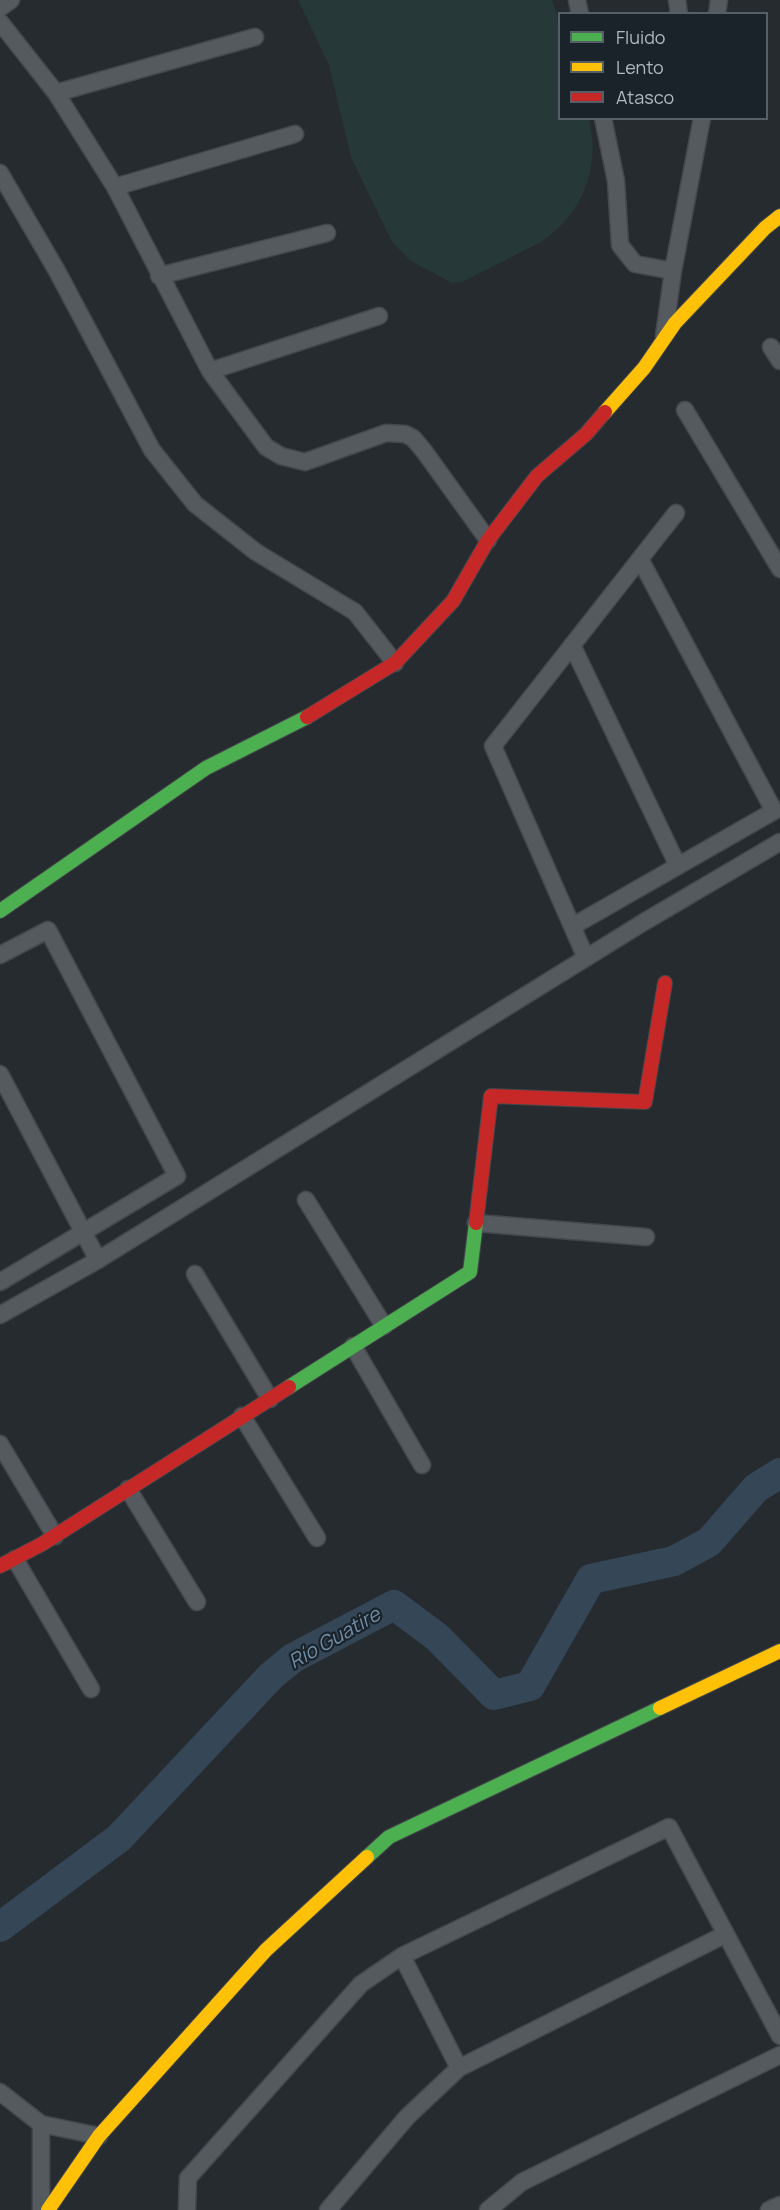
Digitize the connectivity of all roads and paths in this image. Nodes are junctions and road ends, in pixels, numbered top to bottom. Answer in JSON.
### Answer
{"nodes":[{"id":1,"x":11,"y":0,"type":"edge"},
{"id":2,"x":0,"y":8,"type":"edge"},
{"id":3,"x":0,"y":22,"type":"edge"},
{"id":4,"x":255,"y":37,"type":"dead end"},
{"id":5,"x":56,"y":93,"type":"junction"},
{"id":6,"x":603,"y":120,"type":"edge"},
{"id":7,"x":702,"y":120,"type":"edge"},
{"id":8,"x":295,"y":134,"type":"dead end"},
{"id":9,"x":0,"y":173,"type":"edge"},
{"id":10,"x":115,"y":188,"type":"junction"},
{"id":11,"x":780,"y":216,"type":"edge"},
{"id":12,"x":327,"y":233,"type":"dead end"},
{"id":13,"x":673,"y":271,"type":"junction"},
{"id":14,"x":159,"y":276,"type":"junction"},
{"id":15,"x":379,"y":316,"type":"dead end"},
{"id":16,"x":664,"y":340,"type":"junction"},
{"id":17,"x":210,"y":371,"type":"junction"},
{"id":18,"x":685,"y":410,"type":"dead end"},
{"id":19,"x":676,"y":513,"type":"dead end"},
{"id":20,"x":488,"y":540,"type":"junction"},
{"id":21,"x":640,"y":559,"type":"junction"},
{"id":22,"x":780,"y":569,"type":"edge"},
{"id":23,"x":572,"y":645,"type":"junction"},
{"id":24,"x":394,"y":663,"type":"junction"},
{"id":25,"x":780,"y":842,"type":"edge"},
{"id":26,"x":678,"y":866,"type":"junction"},
{"id":27,"x":0,"y":911,"type":"edge"},
{"id":28,"x":573,"y":926,"type":"junction"},
{"id":29,"x":0,"y":955,"type":"edge"},
{"id":30,"x":586,"y":958,"type":"junction"},
{"id":31,"x":665,"y":984,"type":"dead end"},
{"id":32,"x":0,"y":1074,"type":"edge"},
{"id":33,"x":306,"y":1200,"type":"dead end"},
{"id":34,"x":476,"y":1223,"type":"junction"},
{"id":35,"x":83,"y":1232,"type":"junction"},
{"id":36,"x":646,"y":1237,"type":"dead end"},
{"id":37,"x":98,"y":1260,"type":"junction"},
{"id":38,"x":195,"y":1275,"type":"dead end"},
{"id":39,"x":0,"y":1282,"type":"edge"},
{"id":40,"x":0,"y":1315,"type":"edge"},
{"id":41,"x":384,"y":1326,"type":"junction"},
{"id":42,"x":353,"y":1346,"type":"junction"},
{"id":43,"x":270,"y":1399,"type":"junction"},
{"id":44,"x":242,"y":1416,"type":"junction"},
{"id":45,"x":0,"y":1444,"type":"edge"},
{"id":46,"x":422,"y":1466,"type":"dead end"},
{"id":47,"x":128,"y":1489,"type":"junction"},
{"id":48,"x":55,"y":1536,"type":"junction"},
{"id":49,"x":317,"y":1538,"type":"dead end"},
{"id":50,"x":7,"y":1562,"type":"edge"},
{"id":51,"x":197,"y":1602,"type":"dead end"},
{"id":52,"x":780,"y":1651,"type":"edge"},
{"id":53,"x":91,"y":1689,"type":"dead end"},
{"id":54,"x":726,"y":1934,"type":"junction"},
{"id":55,"x":402,"y":1956,"type":"junction"},
{"id":56,"x":780,"y":2036,"type":"edge"},
{"id":57,"x":780,"y":2055,"type":"edge"},
{"id":58,"x":459,"y":2068,"type":"junction"},
{"id":59,"x":0,"y":2092,"type":"edge"},
{"id":60,"x":42,"y":2124,"type":"junction"},
{"id":61,"x":99,"y":2136,"type":"junction"},
{"id":62,"x":780,"y":2205,"type":"edge"},
{"id":63,"x":41,"y":2210,"type":"edge"},
{"id":64,"x":48,"y":2210,"type":"edge"},
{"id":65,"x":187,"y":2210,"type":"edge"},
{"id":66,"x":328,"y":2210,"type":"edge"},
{"id":67,"x":488,"y":2210,"type":"edge"},
{"id":68,"x":769,"y":2210,"type":"edge"}],
"edges":[{"from":1,"to":2,"type":"street"},
{"from":3,"to":5,"type":"street"},
{"from":4,"to":5,"type":"street"},
{"from":5,"to":10,"type":"street"},
{"from":6,"to":13,"type":"street"},
{"from":7,"to":13,"type":"street"},
{"from":8,"to":10,"type":"street"},
{"from":9,"to":24,"type":"street"},
{"from":10,"to":14,"type":"street"},
{"from":11,"to":16,"type":"street"},
{"from":12,"to":14,"type":"street"},
{"from":13,"to":16,"type":"street"},
{"from":14,"to":17,"type":"street"},
{"from":15,"to":17,"type":"street"},
{"from":16,"to":20,"type":"street"},
{"from":17,"to":20,"type":"street"},
{"from":18,"to":22,"type":"street"},
{"from":19,"to":21,"type":"street"},
{"from":20,"to":24,"type":"street"},
{"from":21,"to":23,"type":"street"},
{"from":21,"to":26,"type":"street"},
{"from":23,"to":26,"type":"street"},
{"from":23,"to":28,"type":"street"},
{"from":24,"to":27,"type":"street"},
{"from":25,"to":30,"type":"street"},
{"from":26,"to":28,"type":"street"},
{"from":28,"to":30,"type":"street"},
{"from":29,"to":35,"type":"street"},
{"from":30,"to":37,"type":"street"},
{"from":31,"to":34,"type":"street"},
{"from":32,"to":35,"type":"street"},
{"from":33,"to":41,"type":"street"},
{"from":34,"to":36,"type":"street"},
{"from":34,"to":41,"type":"street"},
{"from":35,"to":37,"type":"street"},
{"from":35,"to":39,"type":"street"},
{"from":37,"to":40,"type":"street"},
{"from":38,"to":43,"type":"street"},
{"from":41,"to":42,"type":"street"},
{"from":42,"to":43,"type":"street"},
{"from":42,"to":46,"type":"street"},
{"from":43,"to":44,"type":"street"},
{"from":44,"to":47,"type":"street"},
{"from":44,"to":49,"type":"street"},
{"from":45,"to":48,"type":"street"},
{"from":47,"to":48,"type":"street"},
{"from":47,"to":51,"type":"street"},
{"from":48,"to":50,"type":"street"},
{"from":50,"to":53,"type":"street"},
{"from":52,"to":61,"type":"street"},
{"from":54,"to":55,"type":"street"},
{"from":54,"to":56,"type":"street"},
{"from":54,"to":58,"type":"street"},
{"from":55,"to":58,"type":"street"},
{"from":55,"to":65,"type":"street"},
{"from":57,"to":67,"type":"street"},
{"from":58,"to":66,"type":"street"},
{"from":59,"to":60,"type":"street"},
{"from":60,"to":61,"type":"street"},
{"from":60,"to":63,"type":"street"},
{"from":61,"to":64,"type":"street"},
{"from":62,"to":68,"type":"street"}]}
